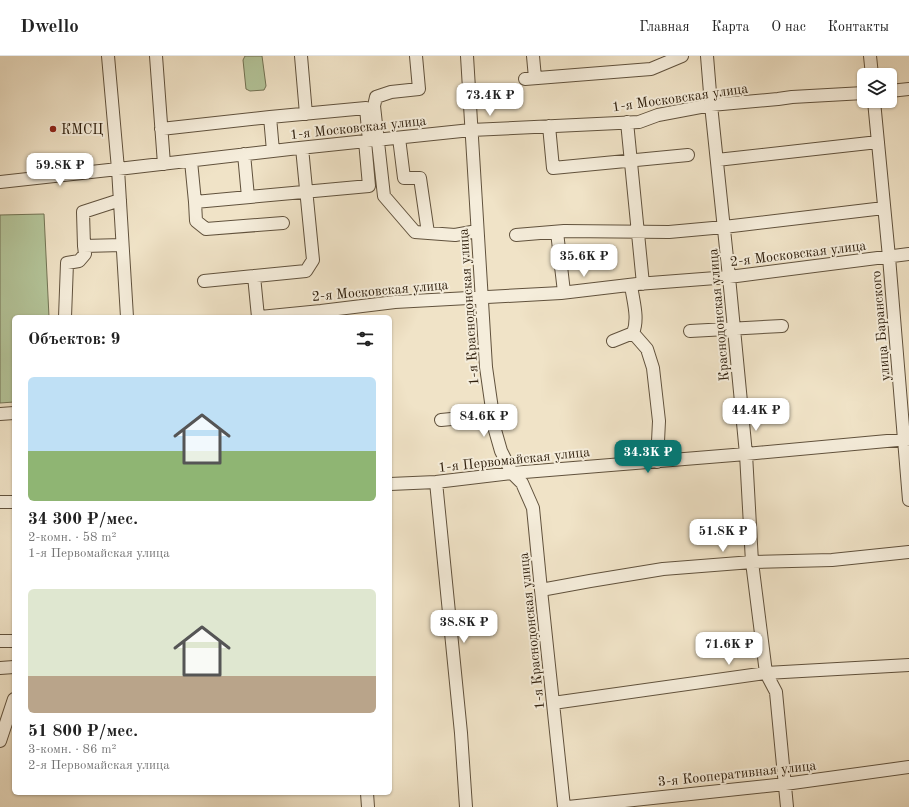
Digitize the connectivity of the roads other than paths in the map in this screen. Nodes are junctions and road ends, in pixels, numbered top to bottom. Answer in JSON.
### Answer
{"nodes":[{"id":1,"x":108,"y":56,"type":"edge"},
{"id":2,"x":156,"y":56,"type":"edge"},
{"id":3,"x":301,"y":56,"type":"edge"},
{"id":4,"x":416,"y":56,"type":"edge"},
{"id":5,"x":467,"y":56,"type":"edge"},
{"id":6,"x":533,"y":56,"type":"edge"},
{"id":7,"x":682,"y":56,"type":"edge"},
{"id":8,"x":707,"y":56,"type":"edge"},
{"id":9,"x":870,"y":56,"type":"edge"},
{"id":10,"x":871,"y":68,"type":"edge"},
{"id":11,"x":909,"y":89,"type":"edge"},
{"id":12,"x":897,"y":90,"type":"edge"},
{"id":13,"x":857,"y":92,"type":"edge"},
{"id":14,"x":711,"y":105,"type":"junction"},
{"id":15,"x":875,"y":108,"type":"edge"},
{"id":16,"x":306,"y":114,"type":"junction"},
{"id":17,"x":270,"y":117,"type":"junction"},
{"id":18,"x":627,"y":122,"type":"junction"},
{"id":19,"x":550,"y":126,"type":"junction"},
{"id":20,"x":161,"y":129,"type":"junction"},
{"id":21,"x":471,"y":130,"type":"junction"},
{"id":22,"x":399,"y":138,"type":"junction"},
{"id":23,"x":370,"y":141,"type":"junction"},
{"id":24,"x":878,"y":142,"type":"junction"},
{"id":25,"x":302,"y":148,"type":"junction"},
{"id":26,"x":274,"y":151,"type":"junction"},
{"id":27,"x":244,"y":154,"type":"junction"},
{"id":28,"x":688,"y":155,"type":"dead end"},
{"id":29,"x":717,"y":160,"type":"junction"},
{"id":30,"x":191,"y":161,"type":"junction"},
{"id":31,"x":630,"y":161,"type":"junction"},
{"id":32,"x":164,"y":164,"type":"junction"},
{"id":33,"x":118,"y":169,"type":"junction"},
{"id":34,"x":0,"y":182,"type":"edge"},
{"id":35,"x":305,"y":192,"type":"junction"},
{"id":36,"x":248,"y":197,"type":"junction"},
{"id":37,"x":120,"y":200,"type":"junction"},
{"id":38,"x":194,"y":202,"type":"junction"},
{"id":39,"x":884,"y":208,"type":"junction"},
{"id":40,"x":283,"y":223,"type":"dead end"},
{"id":41,"x":724,"y":227,"type":"junction"},
{"id":42,"x":477,"y":231,"type":"junction"},
{"id":43,"x":558,"y":232,"type":"junction"},
{"id":44,"x":638,"y":232,"type":"junction"},
{"id":45,"x":428,"y":233,"type":"junction"},
{"id":46,"x":516,"y":235,"type":"dead end"},
{"id":47,"x":122,"y":245,"type":"junction"},
{"id":48,"x":84,"y":246,"type":"junction"},
{"id":49,"x":909,"y":254,"type":"edge"},
{"id":50,"x":890,"y":257,"type":"junction"},
{"id":51,"x":254,"y":276,"type":"junction"},
{"id":52,"x":730,"y":277,"type":"junction"},
{"id":53,"x":204,"y":281,"type":"dead end"},
{"id":54,"x":637,"y":284,"type":"junction"},
{"id":55,"x":564,"y":292,"type":"junction"},
{"id":56,"x":482,"y":296,"type":"junction"},
{"id":57,"x":321,"y":314,"type":"edge"},
{"id":58,"x":65,"y":315,"type":"edge"},
{"id":59,"x":127,"y":315,"type":"edge"},
{"id":60,"x":259,"y":315,"type":"edge"},
{"id":61,"x":300,"y":315,"type":"edge"},
{"id":62,"x":782,"y":326,"type":"dead end"},
{"id":63,"x":734,"y":329,"type":"junction"},
{"id":64,"x":690,"y":331,"type":"dead end"},
{"id":65,"x":633,"y":334,"type":"junction"},
{"id":66,"x":612,"y":341,"type":"dead end"},
{"id":67,"x":12,"y":413,"type":"edge"},
{"id":68,"x":0,"y":414,"type":"edge"},
{"id":69,"x":492,"y":414,"type":"junction"},
{"id":70,"x":441,"y":420,"type":"dead end"},
{"id":71,"x":907,"y":439,"type":"edge"},
{"id":72,"x":746,"y":454,"type":"junction"},
{"id":73,"x":657,"y":462,"type":"junction"},
{"id":74,"x":512,"y":473,"type":"junction"},
{"id":75,"x":436,"y":482,"type":"junction"},
{"id":76,"x":392,"y":484,"type":"edge"},
{"id":77,"x":909,"y":500,"type":"edge"},
{"id":78,"x":0,"y":502,"type":"edge"},
{"id":79,"x":12,"y":502,"type":"edge"},
{"id":80,"x":909,"y":552,"type":"edge"},
{"id":81,"x":752,"y":562,"type":"junction"},
{"id":82,"x":541,"y":590,"type":"junction"},
{"id":83,"x":0,"y":641,"type":"edge"},
{"id":84,"x":12,"y":641,"type":"edge"},
{"id":85,"x":909,"y":665,"type":"edge"},
{"id":86,"x":12,"y":667,"type":"edge"},
{"id":87,"x":0,"y":668,"type":"edge"},
{"id":88,"x":766,"y":673,"type":"junction"},
{"id":89,"x":553,"y":703,"type":"junction"},
{"id":90,"x":12,"y":706,"type":"edge"},
{"id":91,"x":0,"y":741,"type":"edge"},
{"id":92,"x":909,"y":767,"type":"edge"},
{"id":93,"x":785,"y":784,"type":"junction"},
{"id":94,"x":367,"y":795,"type":"edge"},
{"id":95,"x":368,"y":807,"type":"edge"},
{"id":96,"x":466,"y":807,"type":"edge"},
{"id":97,"x":564,"y":807,"type":"edge"},
{"id":98,"x":568,"y":807,"type":"edge"},
{"id":99,"x":787,"y":807,"type":"edge"}],
"edges":[{"from":1,"to":33,"type":"street"},
{"from":2,"to":20,"type":"street"},
{"from":3,"to":16,"type":"street"},
{"from":4,"to":23,"type":"street"},
{"from":5,"to":21,"type":"street","name":"1-я Краснодонская улица"},
{"from":6,"to":7,"type":"street"},
{"from":8,"to":14,"type":"street","name":"Краснодонская улица"},
{"from":9,"to":10,"type":"street"},
{"from":11,"to":12,"type":"street"},
{"from":13,"to":14,"type":"street","name":"1-я Московская улица"},
{"from":14,"to":18,"type":"street","name":"1-я Московская улица"},
{"from":14,"to":29,"type":"street","name":"Краснодонская улица"},
{"from":15,"to":24,"type":"street","name":"улица Баранского"},
{"from":16,"to":17,"type":"street"},
{"from":16,"to":23,"type":"street"},
{"from":17,"to":20,"type":"street"},
{"from":17,"to":26,"type":"street"},
{"from":18,"to":19,"type":"street","name":"1-я Московская улица"},
{"from":18,"to":31,"type":"street"},
{"from":19,"to":21,"type":"street","name":"1-я Московская улица"},
{"from":19,"to":31,"type":"street"},
{"from":20,"to":32,"type":"street"},
{"from":21,"to":22,"type":"street","name":"1-я Московская улица"},
{"from":21,"to":42,"type":"street","name":"1-я Краснодонская улица"},
{"from":22,"to":23,"type":"street","name":"1-я Московская улица"},
{"from":22,"to":45,"type":"street"},
{"from":23,"to":25,"type":"street","name":"1-я Московская улица"},
{"from":23,"to":35,"type":"street"},
{"from":23,"to":45,"type":"street"},
{"from":24,"to":29,"type":"street"},
{"from":24,"to":39,"type":"street","name":"улица Баранского"},
{"from":25,"to":26,"type":"street","name":"1-я Московская улица"},
{"from":25,"to":35,"type":"street"},
{"from":26,"to":27,"type":"street","name":"1-я Московская улица"},
{"from":27,"to":30,"type":"street","name":"1-я Московская улица"},
{"from":27,"to":36,"type":"street"},
{"from":28,"to":31,"type":"street"},
{"from":29,"to":41,"type":"street","name":"Краснодонская улица"},
{"from":30,"to":32,"type":"street","name":"1-я Московская улица"},
{"from":30,"to":38,"type":"street"},
{"from":31,"to":44,"type":"street"},
{"from":32,"to":33,"type":"street","name":"1-я Московская улица"},
{"from":33,"to":34,"type":"street","name":"1-я Московская улица"},
{"from":33,"to":37,"type":"street"},
{"from":35,"to":36,"type":"street"},
{"from":35,"to":51,"type":"street"},
{"from":36,"to":38,"type":"street"},
{"from":37,"to":47,"type":"street"},
{"from":37,"to":48,"type":"street"},
{"from":38,"to":40,"type":"street"},
{"from":39,"to":41,"type":"street"},
{"from":39,"to":50,"type":"street","name":"улица Баранского"},
{"from":41,"to":44,"type":"street"},
{"from":41,"to":52,"type":"street","name":"Краснодонская улица"},
{"from":42,"to":45,"type":"street"},
{"from":42,"to":56,"type":"street","name":"1-я Краснодонская улица"},
{"from":43,"to":44,"type":"street"},
{"from":43,"to":46,"type":"street"},
{"from":43,"to":55,"type":"street"},
{"from":44,"to":54,"type":"street"},
{"from":47,"to":48,"type":"street"},
{"from":47,"to":59,"type":"street"},
{"from":48,"to":58,"type":"street"},
{"from":49,"to":50,"type":"street","name":"2-я Московская улица"},
{"from":50,"to":52,"type":"street","name":"2-я Московская улица"},
{"from":50,"to":71,"type":"street","name":"улица Баранского"},
{"from":51,"to":53,"type":"street"},
{"from":51,"to":60,"type":"street"},
{"from":52,"to":54,"type":"street","name":"2-я Московская улица"},
{"from":52,"to":63,"type":"street","name":"Краснодонская улица"},
{"from":54,"to":55,"type":"street","name":"2-я Московская улица"},
{"from":54,"to":65,"type":"street"},
{"from":55,"to":56,"type":"street","name":"2-я Московская улица"},
{"from":56,"to":57,"type":"street","name":"2-я Московская улица"},
{"from":56,"to":69,"type":"street","name":"1-я Краснодонская улица"},
{"from":57,"to":61,"type":"street","name":"2-я Московская улица"},
{"from":62,"to":63,"type":"street"},
{"from":63,"to":64,"type":"street"},
{"from":63,"to":72,"type":"street","name":"Краснодонская улица"},
{"from":65,"to":66,"type":"street"},
{"from":65,"to":73,"type":"street"},
{"from":67,"to":68,"type":"street"},
{"from":69,"to":70,"type":"street"},
{"from":69,"to":74,"type":"street","name":"1-я Краснодонская улица"},
{"from":71,"to":72,"type":"street","name":"1-я Первомайская улица"},
{"from":71,"to":77,"type":"street","name":"улица Баранского"},
{"from":72,"to":73,"type":"street","name":"1-я Первомайская улица"},
{"from":72,"to":81,"type":"street","name":"Краснодонская улица"},
{"from":73,"to":74,"type":"street","name":"1-я Первомайская улица"},
{"from":74,"to":75,"type":"street","name":"1-я Первомайская улица"},
{"from":74,"to":82,"type":"street","name":"1-я Краснодонская улица"},
{"from":75,"to":76,"type":"street","name":"1-я Первомайская улица"},
{"from":75,"to":96,"type":"street"},
{"from":78,"to":79,"type":"street"},
{"from":80,"to":81,"type":"street"},
{"from":81,"to":82,"type":"street"},
{"from":81,"to":88,"type":"street","name":"Краснодонская улица"},
{"from":82,"to":89,"type":"street","name":"1-я Краснодонская улица"},
{"from":83,"to":84,"type":"street"},
{"from":85,"to":88,"type":"street"},
{"from":86,"to":87,"type":"street"},
{"from":88,"to":89,"type":"street"},
{"from":88,"to":93,"type":"street","name":"Краснодонская улица"},
{"from":89,"to":97,"type":"street","name":"1-я Краснодонская улица"},
{"from":90,"to":91,"type":"street"},
{"from":92,"to":93,"type":"street","name":"3-я Кооперативная улица"},
{"from":93,"to":98,"type":"street","name":"3-я Кооперативная улица"},
{"from":93,"to":99,"type":"street","name":"Краснодонская улица"},
{"from":94,"to":95,"type":"street"}]}
